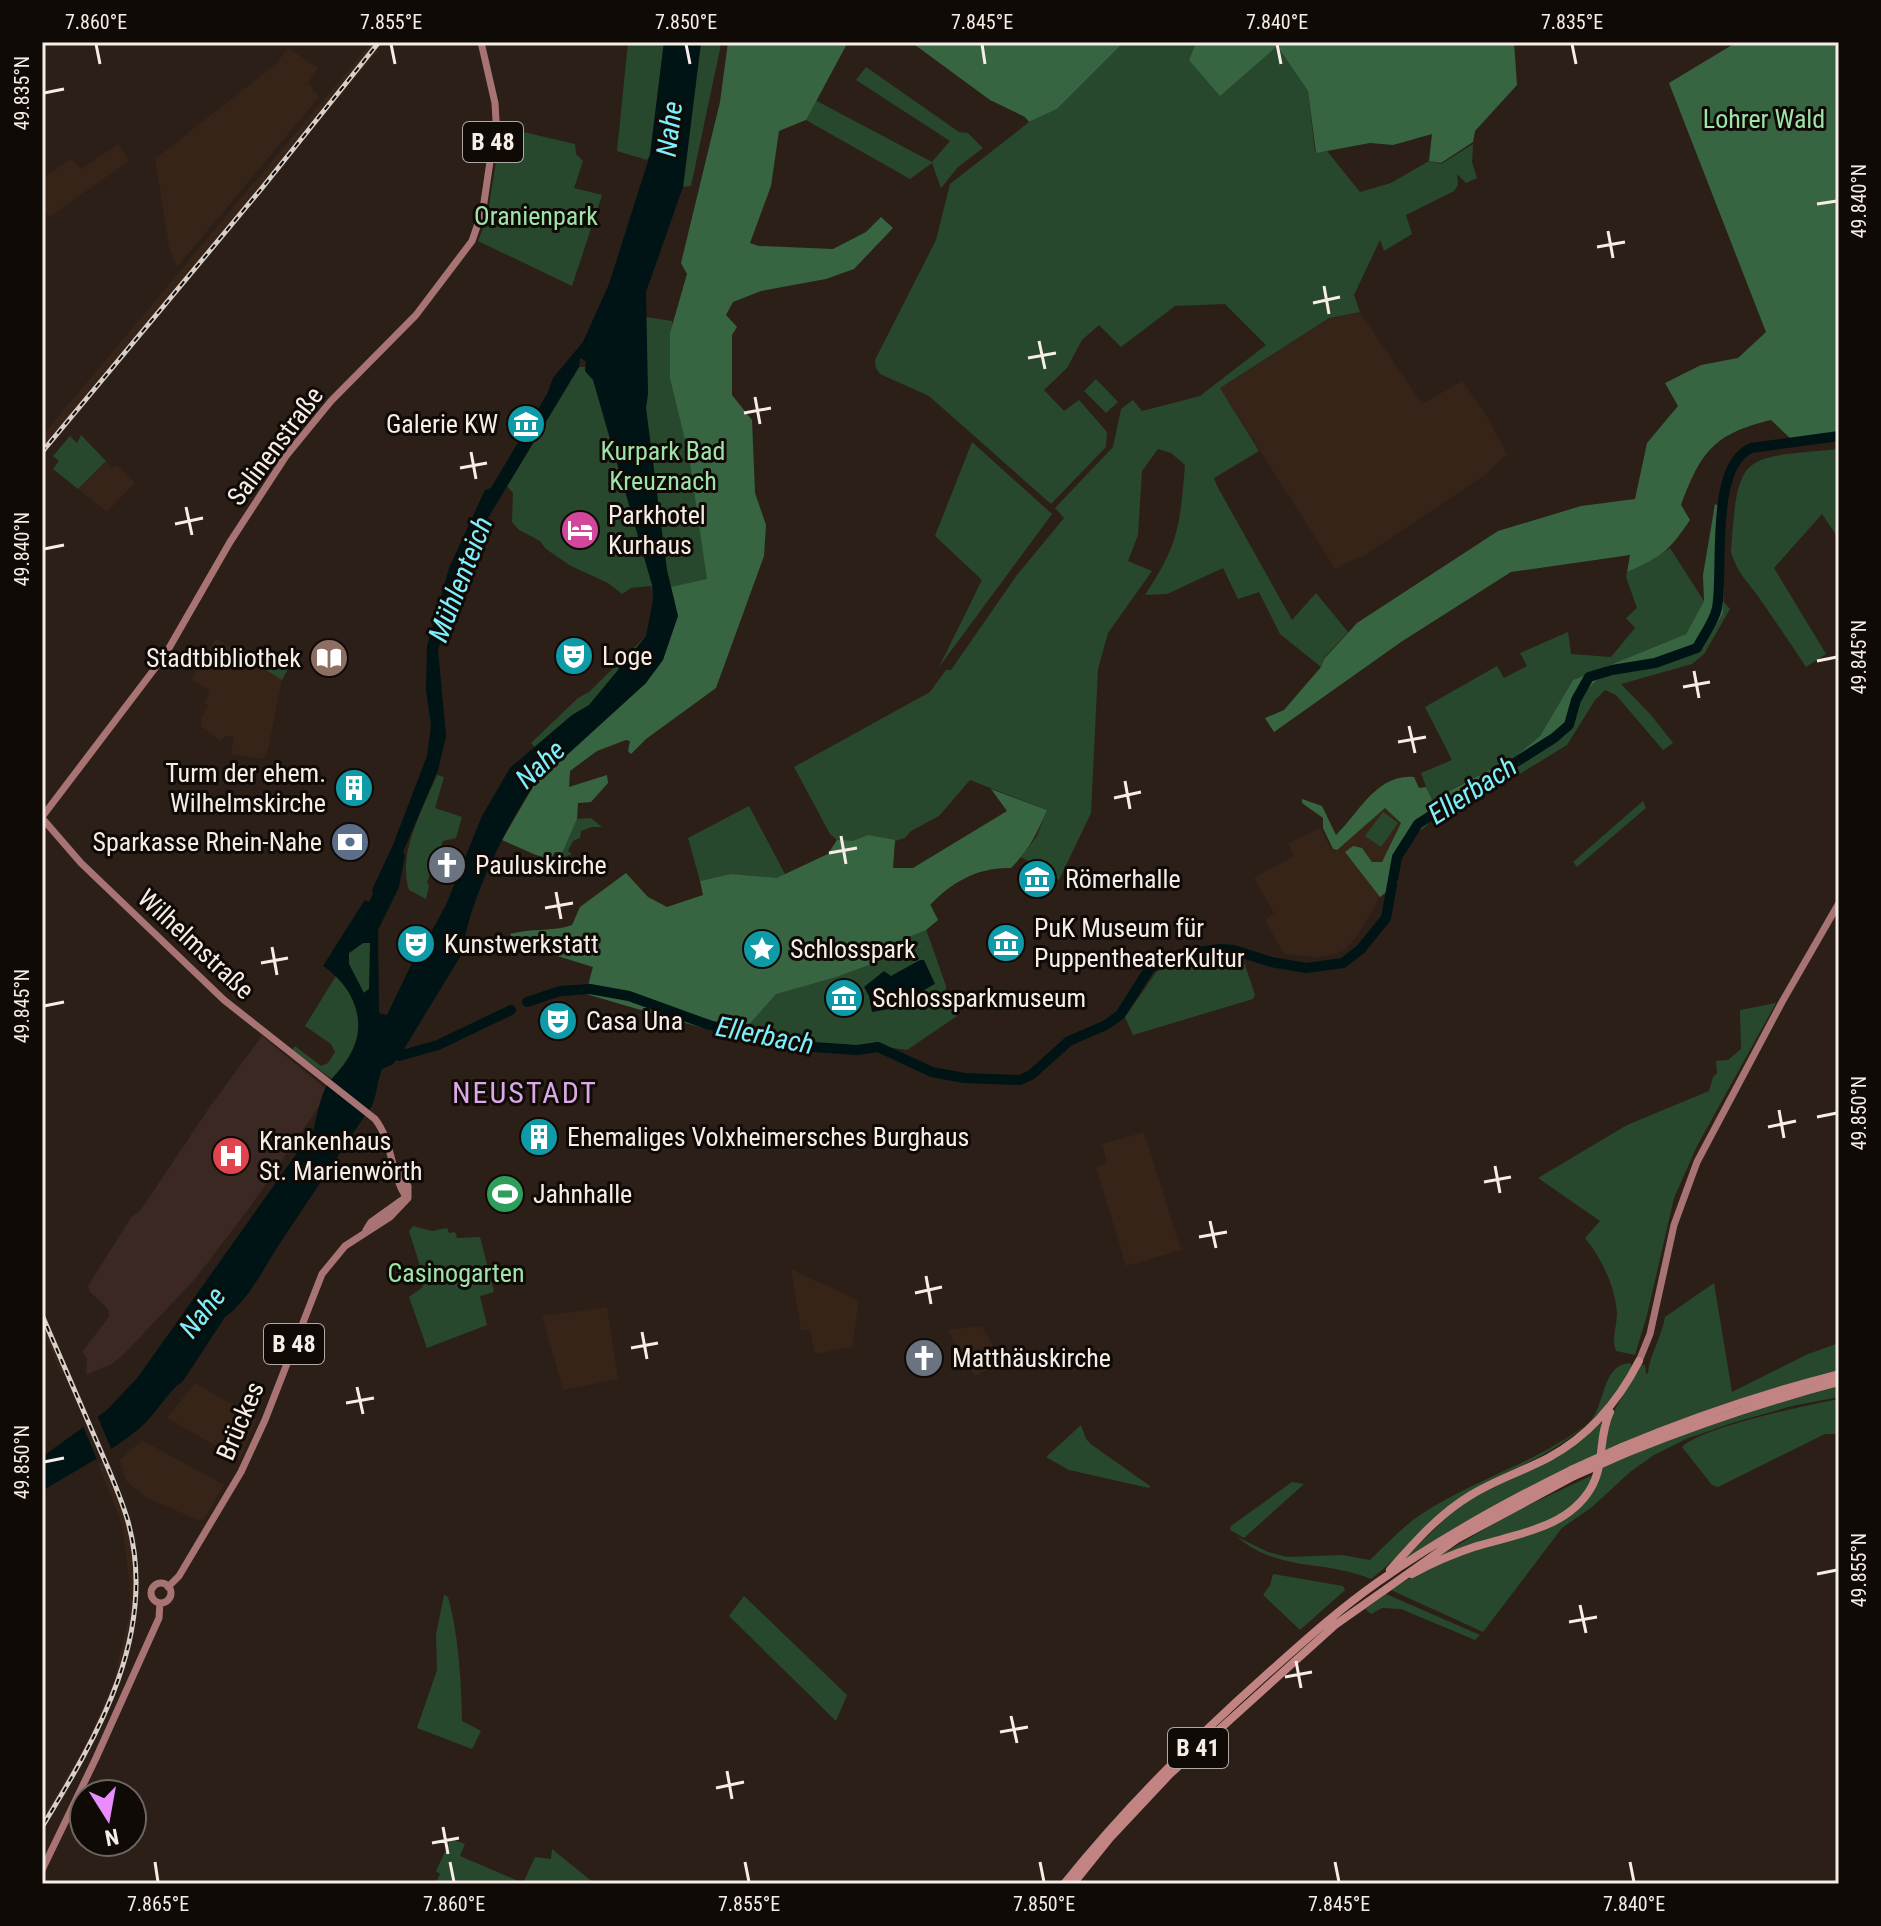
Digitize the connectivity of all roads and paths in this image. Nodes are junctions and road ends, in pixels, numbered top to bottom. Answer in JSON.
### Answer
{"nodes":[{"id":1,"x":481,"y":42,"type":"edge"},
{"id":2,"x":43,"y":821,"type":"edge"},
{"id":3,"x":1839,"y":903,"type":"edge"},
{"id":4,"x":398,"y":1174,"type":"junction"},
{"id":5,"x":366,"y":1230,"type":"junction"},
{"id":6,"x":1639,"y":1361,"type":"joint"},
{"id":7,"x":1839,"y":1374,"type":"edge"},
{"id":8,"x":1839,"y":1382,"type":"edge"},
{"id":9,"x":1614,"y":1404,"type":"junction"},
{"id":10,"x":1624,"y":1450,"type":"junction"},
{"id":11,"x":1382,"y":1584,"type":"junction"},
{"id":12,"x":168,"y":1587,"type":"junction"},
{"id":13,"x":160,"y":1603,"type":"junction"},
{"id":14,"x":42,"y":1870,"type":"edge"},
{"id":15,"x":1064,"y":1884,"type":"edge"},
{"id":16,"x":1073,"y":1884,"type":"edge"}],
"edges":[{"from":1,"to":2,"type":"main road","name":"Salinenstraße","number":"B 48"},
{"from":2,"to":4,"type":"main road","name":"Wilhelmstraße","number":"B 48"},
{"from":3,"to":6,"type":"main road"},
{"from":4,"to":5,"type":"main road","name":"Brückes","number":"B 48"},
{"from":4,"to":5,"type":"main road","name":"Brückes"},
{"from":5,"to":12,"type":"main road","name":"Brückes","number":"B 48"},
{"from":6,"to":9,"type":"highway","number":"B 41"},
{"from":7,"to":10,"type":"highway","number":"B 41"},
{"from":8,"to":10,"type":"highway","number":"B 41"},
{"from":9,"to":11,"type":"highway","number":"B 41"},
{"from":9,"to":11,"type":"highway","number":"B 41"},
{"from":10,"to":11,"type":"highway","number":"B 41","bridge":true},
{"from":11,"to":15,"type":"highway","number":"B 41"},
{"from":11,"to":16,"type":"highway","number":"B 41"},
{"from":12,"to":13,"type":"main road"},
{"from":12,"to":13,"type":"main road"},
{"from":13,"to":14,"type":"main road"}]}
